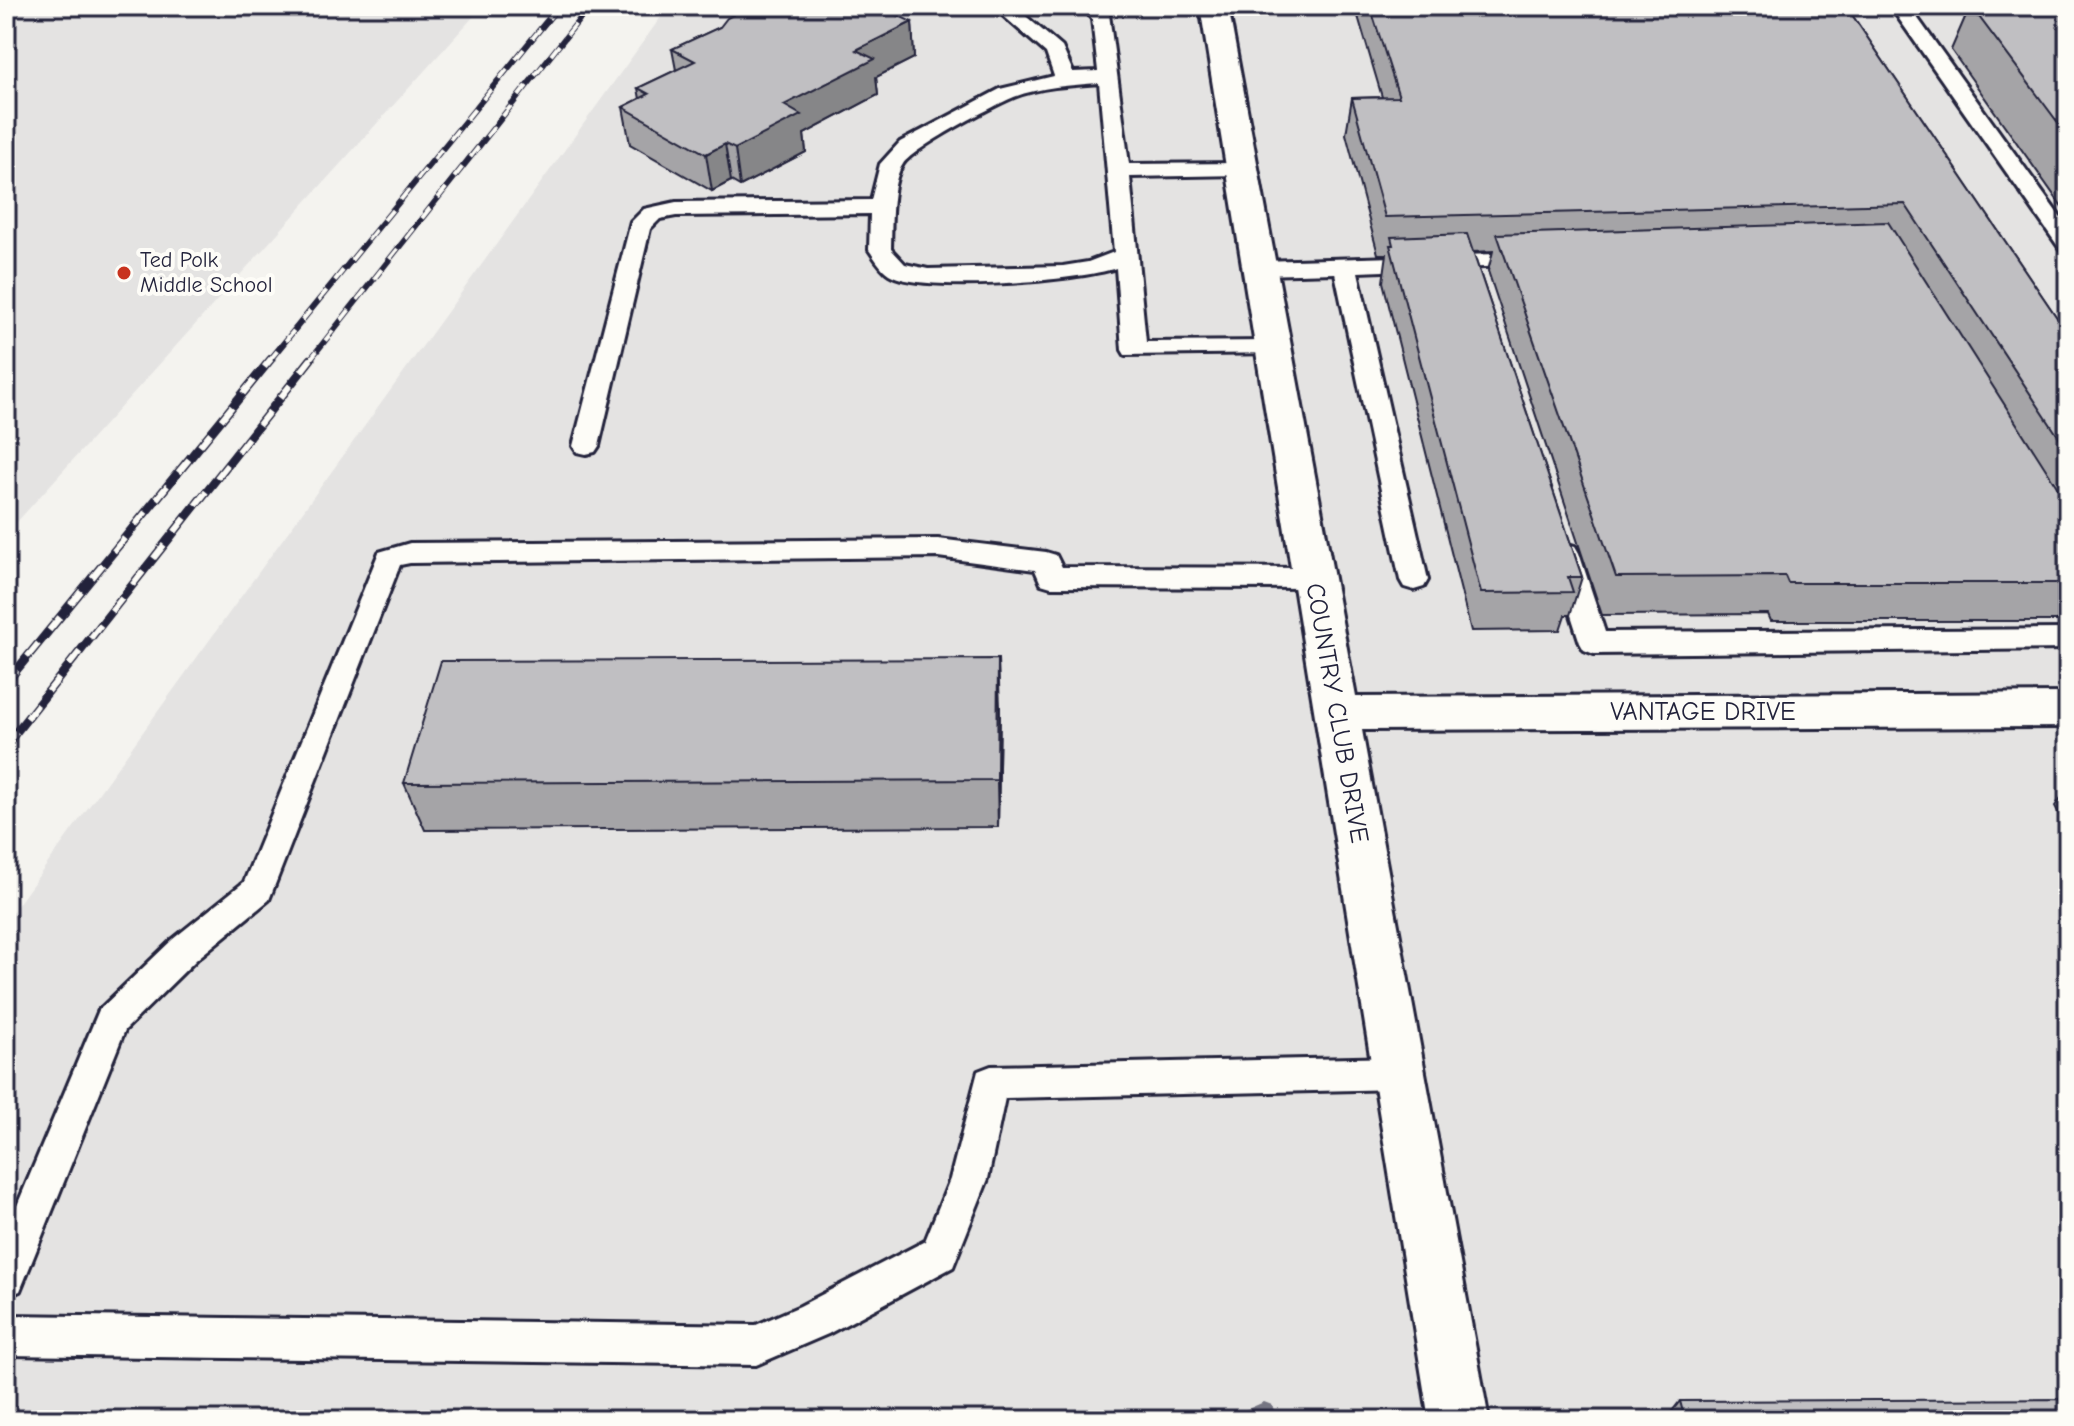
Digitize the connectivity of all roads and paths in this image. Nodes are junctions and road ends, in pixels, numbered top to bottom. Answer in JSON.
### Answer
{"nodes":[{"id":1,"x":1002,"y":6,"type":"edge"},
{"id":2,"x":1090,"y":6,"type":"edge"},
{"id":3,"x":1214,"y":6,"type":"edge"},
{"id":4,"x":1995,"y":6,"type":"edge"},
{"id":5,"x":2002,"y":6,"type":"edge"},
{"id":6,"x":2015,"y":6,"type":"edge"},
{"id":7,"x":1901,"y":7,"type":"edge"},
{"id":8,"x":1109,"y":76,"type":"junction"},
{"id":9,"x":1065,"y":79,"type":"junction"},
{"id":10,"x":1242,"y":169,"type":"junction"},
{"id":11,"x":1119,"y":171,"type":"junction"},
{"id":12,"x":881,"y":207,"type":"junction"},
{"id":13,"x":2068,"y":244,"type":"edge"},
{"id":14,"x":1125,"y":256,"type":"junction"},
{"id":15,"x":1549,"y":259,"type":"edge"},
{"id":16,"x":1470,"y":262,"type":"junction"},
{"id":17,"x":1345,"y":265,"type":"junction"},
{"id":18,"x":1260,"y":268,"type":"junction"},
{"id":19,"x":1479,"y":291,"type":"edge"},
{"id":20,"x":1273,"y":348,"type":"junction"},
{"id":21,"x":586,"y":446,"type":"dead end"},
{"id":22,"x":1556,"y":526,"type":"edge"},
{"id":23,"x":1313,"y":578,"type":"junction"},
{"id":24,"x":1414,"y":580,"type":"dead end"},
{"id":25,"x":2068,"y":639,"type":"edge"},
{"id":26,"x":2068,"y":710,"type":"edge"},
{"id":27,"x":1337,"y":714,"type":"junction"},
{"id":28,"x":1399,"y":1073,"type":"junction"},
{"id":29,"x":6,"y":1278,"type":"edge"},
{"id":30,"x":6,"y":1335,"type":"edge"},
{"id":31,"x":1459,"y":1420,"type":"edge"}],
"edges":[{"from":1,"to":9,"type":"lane"},
{"from":2,"to":8,"type":"lane"},
{"from":3,"to":10,"type":"street","name":"COUNTRY CLUB DRIVE"},
{"from":4,"to":7,"type":"lane"},
{"from":5,"to":6,"type":"lane"},
{"from":7,"to":13,"type":"lane"},
{"from":8,"to":9,"type":"lane"},
{"from":8,"to":11,"type":"lane"},
{"from":9,"to":12,"type":"lane"},
{"from":10,"to":11,"type":"lane"},
{"from":10,"to":18,"type":"street","name":"COUNTRY CLUB DRIVE"},
{"from":11,"to":14,"type":"lane"},
{"from":12,"to":14,"type":"lane"},
{"from":12,"to":21,"type":"lane"},
{"from":14,"to":20,"type":"lane"},
{"from":15,"to":16,"type":"lane"},
{"from":16,"to":17,"type":"lane"},
{"from":16,"to":19,"type":"lane"},
{"from":17,"to":18,"type":"lane"},
{"from":17,"to":24,"type":"lane"},
{"from":18,"to":20,"type":"street","name":"COUNTRY CLUB DRIVE"},
{"from":20,"to":23,"type":"street","name":"COUNTRY CLUB DRIVE"},
{"from":22,"to":25,"type":"lane"},
{"from":23,"to":27,"type":"street","name":"COUNTRY CLUB DRIVE"},
{"from":23,"to":29,"type":"lane"},
{"from":26,"to":27,"type":"street","name":"VANTAGE DRIVE"},
{"from":27,"to":28,"type":"street","name":"COUNTRY CLUB DRIVE"},
{"from":28,"to":30,"type":"lane"},
{"from":28,"to":31,"type":"street","name":"COUNTRY CLUB DRIVE"}]}
